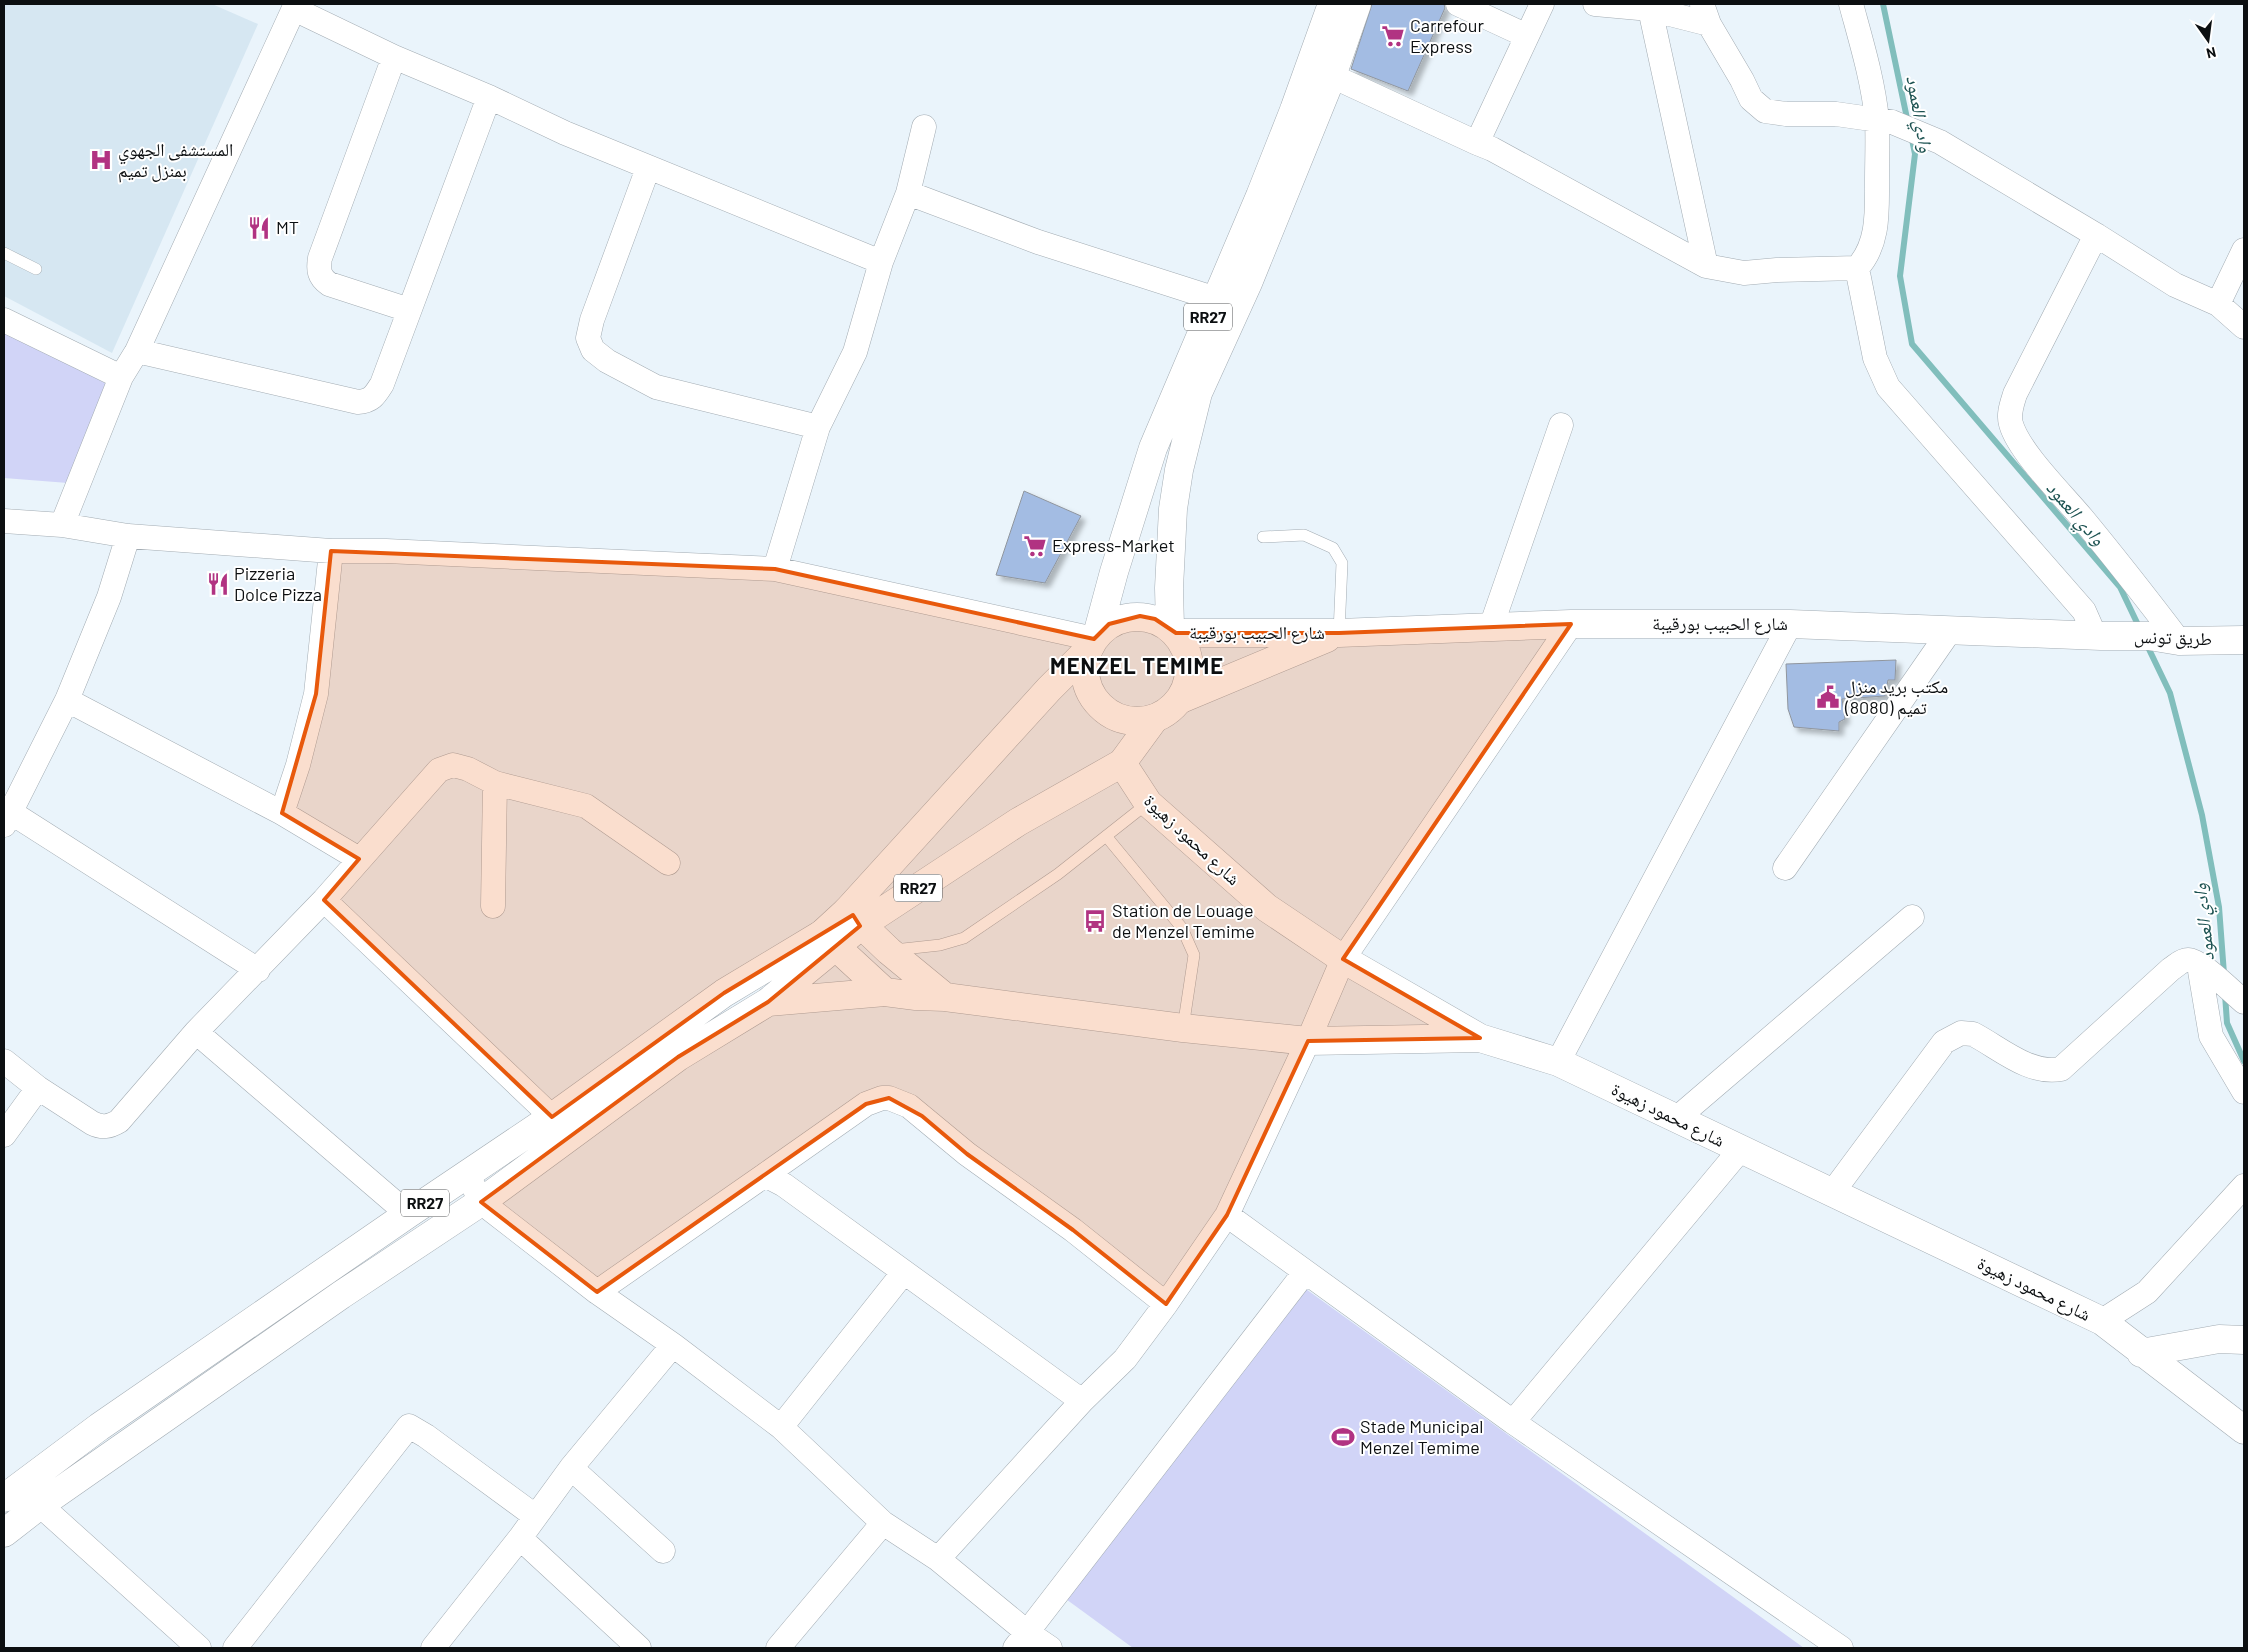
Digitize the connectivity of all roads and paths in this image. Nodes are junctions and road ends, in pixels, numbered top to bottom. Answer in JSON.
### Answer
{"nodes":[{"id":1,"x":1332,"y":4,"type":"edge"},
{"id":2,"x":1357,"y":4,"type":"edge"},
{"id":3,"x":1458,"y":4,"type":"edge"},
{"id":4,"x":1542,"y":4,"type":"edge"},
{"id":5,"x":1595,"y":4,"type":"edge"},
{"id":6,"x":1851,"y":4,"type":"edge"},
{"id":7,"x":295,"y":6,"type":"edge"},
{"id":8,"x":1650,"y":9,"type":"junction"},
{"id":9,"x":1706,"y":14,"type":"edge"},
{"id":10,"x":1527,"y":36,"type":"junction"},
{"id":11,"x":394,"y":58,"type":"junction"},
{"id":12,"x":1332,"y":76,"type":"junction"},
{"id":13,"x":489,"y":97,"type":"junction"},
{"id":14,"x":1884,"y":121,"type":"junction"},
{"id":15,"x":924,"y":127,"type":"dead end"},
{"id":16,"x":1477,"y":143,"type":"junction"},
{"id":17,"x":648,"y":168,"type":"junction"},
{"id":18,"x":908,"y":193,"type":"junction"},
{"id":19,"x":2096,"y":234,"type":"junction"},
{"id":20,"x":2244,"y":250,"type":"edge"},
{"id":21,"x":4,"y":252,"type":"edge"},
{"id":22,"x":881,"y":262,"type":"junction"},
{"id":23,"x":1706,"y":266,"type":"junction"},
{"id":24,"x":1857,"y":268,"type":"junction"},
{"id":25,"x":36,"y":269,"type":"dead end"},
{"id":26,"x":1216,"y":299,"type":"junction"},
{"id":27,"x":2218,"y":304,"type":"junction"},
{"id":28,"x":409,"y":310,"type":"junction"},
{"id":29,"x":4,"y":320,"type":"edge"},
{"id":30,"x":2244,"y":326,"type":"edge"},
{"id":31,"x":137,"y":351,"type":"junction"},
{"id":32,"x":121,"y":377,"type":"junction"},
{"id":33,"x":1561,"y":425,"type":"dead end"},
{"id":34,"x":818,"y":427,"type":"junction"},
{"id":35,"x":4,"y":521,"type":"edge"},
{"id":36,"x":62,"y":525,"type":"junction"},
{"id":37,"x":128,"y":536,"type":"junction"},
{"id":38,"x":1263,"y":537,"type":"dead end"},
{"id":39,"x":331,"y":551,"type":"junction"},
{"id":40,"x":775,"y":569,"type":"junction"},
{"id":41,"x":1571,"y":624,"type":"junction"},
{"id":42,"x":1790,"y":624,"type":"junction"},
{"id":43,"x":1491,"y":627,"type":"junction"},
{"id":44,"x":1951,"y":629,"type":"junction"},
{"id":45,"x":1173,"y":630,"type":"junction"},
{"id":46,"x":1339,"y":633,"type":"junction"},
{"id":47,"x":2098,"y":636,"type":"junction"},
{"id":48,"x":2244,"y":640,"type":"edge"},
{"id":49,"x":1093,"y":641,"type":"junction"},
{"id":50,"x":2179,"y":641,"type":"junction"},
{"id":51,"x":1181,"y":699,"type":"junction"},
{"id":52,"x":68,"y":700,"type":"junction"},
{"id":53,"x":1155,"y":718,"type":"junction"},
{"id":54,"x":1122,"y":763,"type":"junction"},
{"id":55,"x":495,"y":783,"type":"junction"},
{"id":56,"x":1148,"y":802,"type":"junction"},
{"id":57,"x":282,"y":813,"type":"junction"},
{"id":58,"x":6,"y":814,"type":"edge"},
{"id":59,"x":1106,"y":836,"type":"junction"},
{"id":60,"x":360,"y":859,"type":"junction"},
{"id":61,"x":668,"y":863,"type":"dead end"},
{"id":62,"x":1785,"y":868,"type":"dead end"},
{"id":63,"x":324,"y":900,"type":"junction"},
{"id":64,"x":492,"y":906,"type":"dead end"},
{"id":65,"x":1912,"y":917,"type":"dead end"},
{"id":66,"x":855,"y":918,"type":"junction"},
{"id":67,"x":828,"y":941,"type":"junction"},
{"id":68,"x":889,"y":951,"type":"junction"},
{"id":69,"x":1343,"y":959,"type":"junction"},
{"id":70,"x":2202,"y":967,"type":"junction"},
{"id":71,"x":258,"y":970,"type":"junction"},
{"id":72,"x":885,"y":992,"type":"junction"},
{"id":73,"x":945,"y":997,"type":"junction"},
{"id":74,"x":768,"y":1002,"type":"junction"},
{"id":75,"x":2244,"y":1002,"type":"edge"},
{"id":76,"x":1183,"y":1028,"type":"junction"},
{"id":77,"x":196,"y":1032,"type":"junction"},
{"id":78,"x":1480,"y":1038,"type":"junction"},
{"id":79,"x":1308,"y":1042,"type":"junction"},
{"id":80,"x":4,"y":1061,"type":"edge"},
{"id":81,"x":1558,"y":1062,"type":"junction"},
{"id":82,"x":38,"y":1088,"type":"junction"},
{"id":83,"x":2244,"y":1092,"type":"edge"},
{"id":84,"x":552,"y":1117,"type":"junction"},
{"id":85,"x":1676,"y":1119,"type":"junction"},
{"id":86,"x":4,"y":1135,"type":"edge"},
{"id":87,"x":1740,"y":1150,"type":"junction"},
{"id":88,"x":468,"y":1175,"type":"junction"},
{"id":89,"x":765,"y":1175,"type":"junction"},
{"id":90,"x":2244,"y":1186,"type":"edge"},
{"id":91,"x":1832,"y":1192,"type":"junction"},
{"id":92,"x":481,"y":1202,"type":"junction"},
{"id":93,"x":408,"y":1214,"type":"junction"},
{"id":94,"x":1226,"y":1214,"type":"junction"},
{"id":95,"x":904,"y":1272,"type":"junction"},
{"id":96,"x":1305,"y":1272,"type":"junction"},
{"id":97,"x":596,"y":1292,"type":"junction"},
{"id":98,"x":1166,"y":1304,"type":"junction"},
{"id":99,"x":2102,"y":1322,"type":"junction"},
{"id":100,"x":2244,"y":1340,"type":"edge"},
{"id":101,"x":673,"y":1345,"type":"junction"},
{"id":102,"x":2141,"y":1353,"type":"junction"},
{"id":103,"x":1082,"y":1401,"type":"junction"},
{"id":104,"x":1512,"y":1422,"type":"junction"},
{"id":105,"x":781,"y":1427,"type":"junction"},
{"id":106,"x":2244,"y":1430,"type":"edge"},
{"id":107,"x":571,"y":1468,"type":"junction"},
{"id":108,"x":13,"y":1491,"type":"edge"},
{"id":109,"x":40,"y":1505,"type":"junction"},
{"id":110,"x":536,"y":1516,"type":"junction"},
{"id":111,"x":883,"y":1523,"type":"junction"},
{"id":112,"x":4,"y":1533,"type":"edge"},
{"id":113,"x":520,"y":1538,"type":"junction"},
{"id":114,"x":663,"y":1551,"type":"dead end"},
{"id":115,"x":938,"y":1558,"type":"junction"},
{"id":116,"x":1022,"y":1641,"type":"edge"},
{"id":117,"x":199,"y":1648,"type":"edge"},
{"id":118,"x":235,"y":1648,"type":"edge"},
{"id":119,"x":433,"y":1648,"type":"edge"},
{"id":120,"x":639,"y":1648,"type":"edge"},
{"id":121,"x":778,"y":1648,"type":"edge"},
{"id":122,"x":1050,"y":1648,"type":"edge"},
{"id":123,"x":1841,"y":1648,"type":"edge"}],
"edges":[{"from":1,"to":26,"type":"main road","number":"RR27"},
{"from":2,"to":12,"type":"main road","number":"RR27"},
{"from":3,"to":10,"type":"street"},
{"from":4,"to":10,"type":"street"},
{"from":5,"to":8,"type":"street"},
{"from":6,"to":14,"type":"street"},
{"from":7,"to":11,"type":"street"},
{"from":7,"to":31,"type":"street"},
{"from":8,"to":9,"type":"street"},
{"from":8,"to":23,"type":"street"},
{"from":9,"to":14,"type":"street"},
{"from":10,"to":16,"type":"street"},
{"from":11,"to":13,"type":"street"},
{"from":11,"to":28,"type":"street"},
{"from":12,"to":16,"type":"street"},
{"from":12,"to":45,"type":"main road","number":"RR27"},
{"from":13,"to":17,"type":"street"},
{"from":13,"to":28,"type":"street"},
{"from":14,"to":19,"type":"street"},
{"from":14,"to":24,"type":"street"},
{"from":15,"to":18,"type":"street"},
{"from":16,"to":23,"type":"street"},
{"from":17,"to":22,"type":"street"},
{"from":17,"to":34,"type":"street"},
{"from":18,"to":22,"type":"street"},
{"from":18,"to":26,"type":"street"},
{"from":19,"to":27,"type":"street"},
{"from":19,"to":50,"type":"street"},
{"from":20,"to":27,"type":"street"},
{"from":21,"to":25,"type":"lane"},
{"from":22,"to":34,"type":"street"},
{"from":23,"to":24,"type":"street"},
{"from":24,"to":47,"type":"street"},
{"from":26,"to":49,"type":"main road","number":"RR27"},
{"from":27,"to":30,"type":"street"},
{"from":28,"to":31,"type":"street"},
{"from":29,"to":32,"type":"street"},
{"from":31,"to":32,"type":"street"},
{"from":32,"to":36,"type":"street"},
{"from":33,"to":43,"type":"street"},
{"from":34,"to":40,"type":"street"},
{"from":35,"to":36,"type":"street"},
{"from":36,"to":37,"type":"street"},
{"from":37,"to":39,"type":"street"},
{"from":37,"to":52,"type":"street"},
{"from":38,"to":46,"type":"lane"},
{"from":39,"to":40,"type":"street"},
{"from":39,"to":57,"type":"street"},
{"from":40,"to":49,"type":"street"},
{"from":41,"to":42,"type":"main road","name":"شارع الحبيب بورقيبة"},
{"from":41,"to":43,"type":"main road","name":"شارع الحبيب بورقيبة"},
{"from":41,"to":69,"type":"street"},
{"from":42,"to":44,"type":"main road","name":"شارع الحبيب بورقيبة"},
{"from":42,"to":81,"type":"street"},
{"from":43,"to":46,"type":"main road","name":"شارع الحبيب بورقيبة"},
{"from":44,"to":47,"type":"main road","name":"شارع الحبيب بورقيبة"},
{"from":44,"to":62,"type":"street"},
{"from":45,"to":46,"type":"main road","name":"شارع الحبيب بورقيبة"},
{"from":45,"to":49,"type":"main road","number":"RR27"},
{"from":45,"to":51,"type":"main road","number":"RR27"},
{"from":46,"to":51,"type":"main road","name":"شارع الحبيب بورقيبة"},
{"from":47,"to":50,"type":"main road","name":"طريق تونس"},
{"from":48,"to":50,"type":"main road","name":"طريق تونس"},
{"from":49,"to":53,"type":"main road","number":"RR27"},
{"from":49,"to":66,"type":"main road","number":"RR27"},
{"from":51,"to":53,"type":"main road","number":"RR27"},
{"from":52,"to":57,"type":"street"},
{"from":52,"to":58,"type":"street"},
{"from":53,"to":54,"type":"main road","number":"RR27"},
{"from":54,"to":56,"type":"main road","name":"شارع محمود زهيوة"},
{"from":54,"to":66,"type":"main road","number":"RR27"},
{"from":55,"to":60,"type":"street"},
{"from":55,"to":61,"type":"street"},
{"from":55,"to":64,"type":"street"},
{"from":56,"to":59,"type":"lane"},
{"from":56,"to":69,"type":"main road","name":"شارع محمود زهيوة"},
{"from":57,"to":60,"type":"street"},
{"from":58,"to":71,"type":"street"},
{"from":59,"to":68,"type":"lane"},
{"from":59,"to":76,"type":"lane"},
{"from":60,"to":63,"type":"street"},
{"from":63,"to":71,"type":"street"},
{"from":63,"to":84,"type":"street"},
{"from":65,"to":85,"type":"street"},
{"from":66,"to":67,"type":"main road","number":"RR27"},
{"from":66,"to":68,"type":"main road"},
{"from":67,"to":72,"type":"main road"},
{"from":67,"to":74,"type":"main road","number":"RR27"},
{"from":67,"to":84,"type":"main road","number":"RR27"},
{"from":68,"to":73,"type":"main road"},
{"from":69,"to":78,"type":"main road","name":"شارع محمود زهيوة"},
{"from":69,"to":79,"type":"street"},
{"from":70,"to":75,"type":"street"},
{"from":70,"to":83,"type":"street"},
{"from":70,"to":91,"type":"street"},
{"from":71,"to":77,"type":"street"},
{"from":72,"to":73,"type":"main road"},
{"from":72,"to":74,"type":"main road"},
{"from":73,"to":76,"type":"main road"},
{"from":74,"to":92,"type":"main road","number":"RR27"},
{"from":76,"to":79,"type":"main road"},
{"from":77,"to":82,"type":"street"},
{"from":77,"to":93,"type":"street"},
{"from":78,"to":79,"type":"main road"},
{"from":78,"to":81,"type":"main road","name":"شارع محمود زهيوة"},
{"from":79,"to":94,"type":"street"},
{"from":80,"to":82,"type":"street"},
{"from":81,"to":85,"type":"main road","name":"شارع محمود زهيوة"},
{"from":82,"to":86,"type":"street"},
{"from":84,"to":88,"type":"main road","number":"RR27"},
{"from":85,"to":87,"type":"main road","name":"شارع محمود زهيوة"},
{"from":87,"to":91,"type":"main road","name":"شارع محمود زهيوة"},
{"from":87,"to":104,"type":"street"},
{"from":88,"to":92,"type":"street"},
{"from":88,"to":93,"type":"main road","number":"RR27"},
{"from":89,"to":95,"type":"street"},
{"from":89,"to":97,"type":"street"},
{"from":89,"to":98,"type":"street"},
{"from":90,"to":99,"type":"street"},
{"from":91,"to":99,"type":"main road","name":"شارع محمود زهيوة"},
{"from":92,"to":97,"type":"street"},
{"from":92,"to":109,"type":"main road","number":"RR27"},
{"from":93,"to":108,"type":"main road","number":"RR27"},
{"from":94,"to":96,"type":"street"},
{"from":94,"to":98,"type":"street"},
{"from":95,"to":103,"type":"street"},
{"from":95,"to":105,"type":"street"},
{"from":96,"to":104,"type":"street"},
{"from":96,"to":116,"type":"street"},
{"from":97,"to":101,"type":"street"},
{"from":98,"to":103,"type":"street"},
{"from":99,"to":102,"type":"main road","name":"شارع محمود زهيوة"},
{"from":100,"to":102,"type":"main road"},
{"from":101,"to":105,"type":"street"},
{"from":101,"to":107,"type":"street"},
{"from":102,"to":106,"type":"main road","name":"شارع محمود زهيوة"},
{"from":103,"to":115,"type":"street"},
{"from":104,"to":123,"type":"street"},
{"from":105,"to":111,"type":"street"},
{"from":107,"to":110,"type":"street"},
{"from":107,"to":114,"type":"street"},
{"from":108,"to":109,"type":"street"},
{"from":109,"to":112,"type":"main road","number":"RR27"},
{"from":109,"to":117,"type":"street"},
{"from":110,"to":113,"type":"street"},
{"from":110,"to":118,"type":"street"},
{"from":111,"to":115,"type":"street"},
{"from":111,"to":121,"type":"street"},
{"from":113,"to":119,"type":"street"},
{"from":113,"to":120,"type":"street"},
{"from":115,"to":116,"type":"street"},
{"from":116,"to":122,"type":"street"}]}
